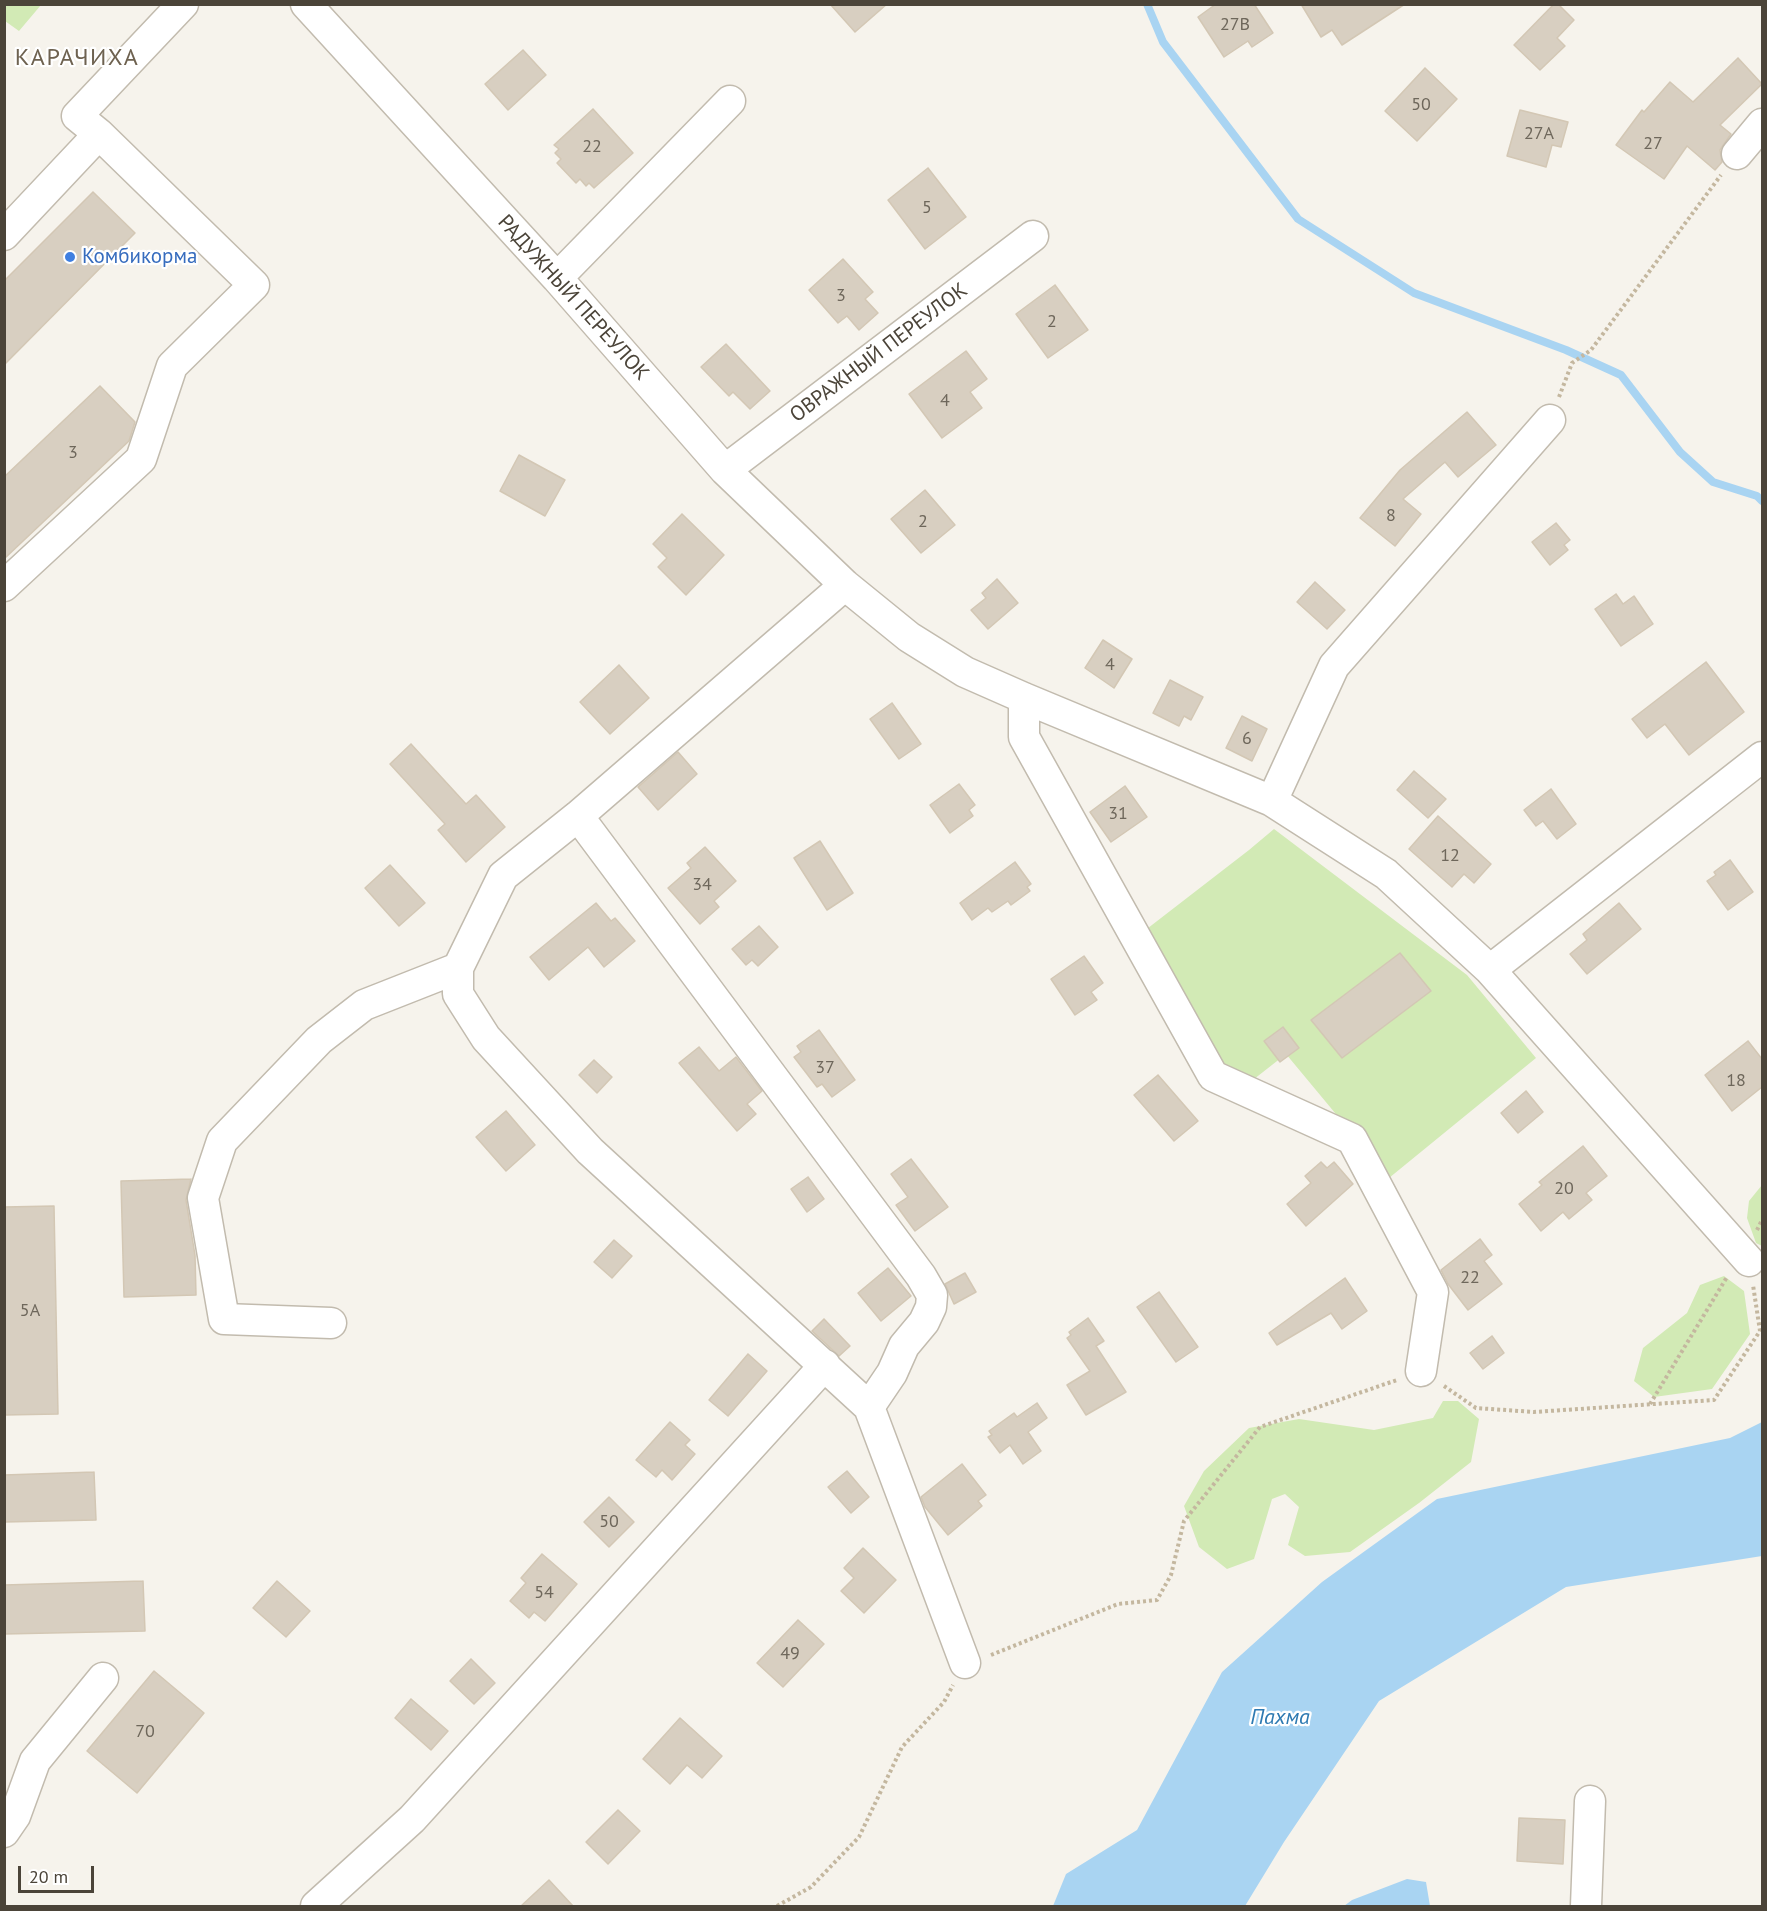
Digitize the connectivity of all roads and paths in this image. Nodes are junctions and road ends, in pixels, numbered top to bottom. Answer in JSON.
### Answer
{"nodes":[{"id":1,"x":183,"y":4,"type":"edge"},
{"id":2,"x":306,"y":4,"type":"edge"},
{"id":3,"x":730,"y":102,"type":"dead end"},
{"id":4,"x":1762,"y":124,"type":"edge"},
{"id":5,"x":99,"y":134,"type":"junction"},
{"id":6,"x":1737,"y":154,"type":"joint"},
{"id":7,"x":4,"y":235,"type":"edge"},
{"id":8,"x":1033,"y":236,"type":"dead end"},
{"id":9,"x":557,"y":278,"type":"junction"},
{"id":10,"x":1550,"y":420,"type":"joint"},
{"id":11,"x":724,"y":470,"type":"junction"},
{"id":12,"x":845,"y":585,"type":"junction"},
{"id":13,"x":4,"y":586,"type":"edge"},
{"id":14,"x":1024,"y":698,"type":"junction"},
{"id":15,"x":1762,"y":757,"type":"edge"},
{"id":16,"x":1272,"y":801,"type":"junction"},
{"id":17,"x":578,"y":816,"type":"junction"},
{"id":18,"x":458,"y":968,"type":"junction"},
{"id":19,"x":1490,"y":970,"type":"junction"},
{"id":20,"x":1762,"y":1220,"type":"edge"},
{"id":21,"x":1746,"y":1257,"type":"junction"},
{"id":22,"x":331,"y":1323,"type":"dead end"},
{"id":23,"x":825,"y":1365,"type":"junction"},
{"id":24,"x":1422,"y":1371,"type":"junction"},
{"id":25,"x":1650,"y":1404,"type":"junction"},
{"id":26,"x":869,"y":1407,"type":"junction"},
{"id":27,"x":965,"y":1663,"type":"junction"},
{"id":28,"x":103,"y":1678,"type":"dead end"},
{"id":29,"x":1590,"y":1801,"type":"dead end"},
{"id":30,"x":412,"y":1820,"type":"junction"},
{"id":31,"x":4,"y":1832,"type":"edge"},
{"id":32,"x":316,"y":1906,"type":"edge"},
{"id":33,"x":348,"y":1906,"type":"edge"},
{"id":34,"x":777,"y":1906,"type":"edge"},
{"id":35,"x":1586,"y":1906,"type":"edge"}],
"edges":[{"from":1,"to":5,"type":"street"},
{"from":2,"to":9,"type":"street","name":"РАДУЖНЫЙ ПЕРЕУЛОК"},
{"from":3,"to":9,"type":"street"},
{"from":4,"to":6,"type":"street"},
{"from":5,"to":7,"type":"street"},
{"from":5,"to":13,"type":"street"},
{"from":6,"to":10,"type":"path"},
{"from":8,"to":11,"type":"street","name":"ОВРАЖНЫЙ ПЕРЕУЛОК"},
{"from":9,"to":11,"type":"street","name":"РАДУЖНЫЙ ПЕРЕУЛОК"},
{"from":10,"to":16,"type":"street"},
{"from":11,"to":12,"type":"street","name":"РАДУЖНЫЙ ПЕРЕУЛОК"},
{"from":12,"to":14,"type":"street","name":"РАДУЖНЫЙ ПЕРЕУЛОК"},
{"from":12,"to":17,"type":"street"},
{"from":14,"to":16,"type":"street","name":"РАДУЖНЫЙ ПЕРЕУЛОК"},
{"from":14,"to":24,"type":"street"},
{"from":15,"to":19,"type":"street"},
{"from":16,"to":19,"type":"street","name":"РАДУЖНЫЙ ПЕРЕУЛОК"},
{"from":17,"to":18,"type":"street"},
{"from":17,"to":26,"type":"street"},
{"from":18,"to":22,"type":"street"},
{"from":18,"to":23,"type":"street"},
{"from":19,"to":21,"type":"street","name":"РАДУЖНЫЙ ПЕРЕУЛОК"},
{"from":20,"to":21,"type":"path"},
{"from":21,"to":25,"type":"path"},
{"from":21,"to":25,"type":"path"},
{"from":23,"to":26,"type":"street"},
{"from":23,"to":30,"type":"street"},
{"from":24,"to":25,"type":"path"},
{"from":24,"to":27,"type":"path"},
{"from":26,"to":27,"type":"street"},
{"from":27,"to":34,"type":"path"},
{"from":28,"to":31,"type":"street"},
{"from":29,"to":35,"type":"street"},
{"from":30,"to":32,"type":"street"},
{"from":30,"to":33,"type":"street"}]}
